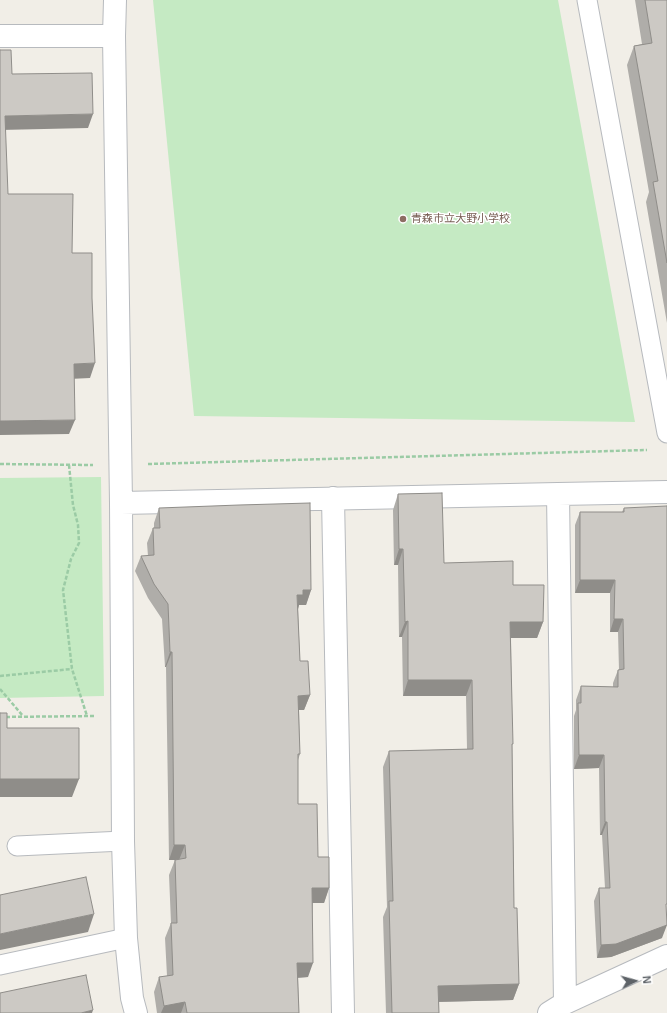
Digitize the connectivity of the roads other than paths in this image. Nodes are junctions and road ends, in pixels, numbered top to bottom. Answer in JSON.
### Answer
{"nodes":[{"id":1,"x":115,"y":0,"type":"edge"},
{"id":2,"x":587,"y":0,"type":"edge"},
{"id":3,"x":0,"y":36,"type":"edge"},
{"id":4,"x":114,"y":36,"type":"junction"},
{"id":5,"x":667,"y":433,"type":"edge"},
{"id":6,"x":667,"y":492,"type":"edge"},
{"id":7,"x":558,"y":494,"type":"junction"},
{"id":8,"x":334,"y":498,"type":"junction"},
{"id":9,"x":121,"y":503,"type":"junction"},
{"id":10,"x":123,"y":841,"type":"junction"},
{"id":11,"x":17,"y":846,"type":"dead end"},
{"id":12,"x":126,"y":938,"type":"junction"},
{"id":13,"x":667,"y":956,"type":"edge"},
{"id":14,"x":0,"y":965,"type":"edge"},
{"id":15,"x":557,"y":1008,"type":"edge"},
{"id":16,"x":136,"y":1013,"type":"edge"},
{"id":17,"x":343,"y":1013,"type":"edge"}],
"edges":[{"from":1,"to":4,"type":"street"},
{"from":2,"to":5,"type":"lane"},
{"from":3,"to":4,"type":"street"},
{"from":4,"to":9,"type":"street"},
{"from":6,"to":7,"type":"street"},
{"from":7,"to":8,"type":"street"},
{"from":7,"to":15,"type":"street"},
{"from":8,"to":9,"type":"street"},
{"from":8,"to":17,"type":"street"},
{"from":9,"to":10,"type":"street"},
{"from":10,"to":11,"type":"lane"},
{"from":10,"to":12,"type":"street"},
{"from":12,"to":14,"type":"lane"},
{"from":12,"to":16,"type":"street"},
{"from":13,"to":15,"type":"street"}]}
